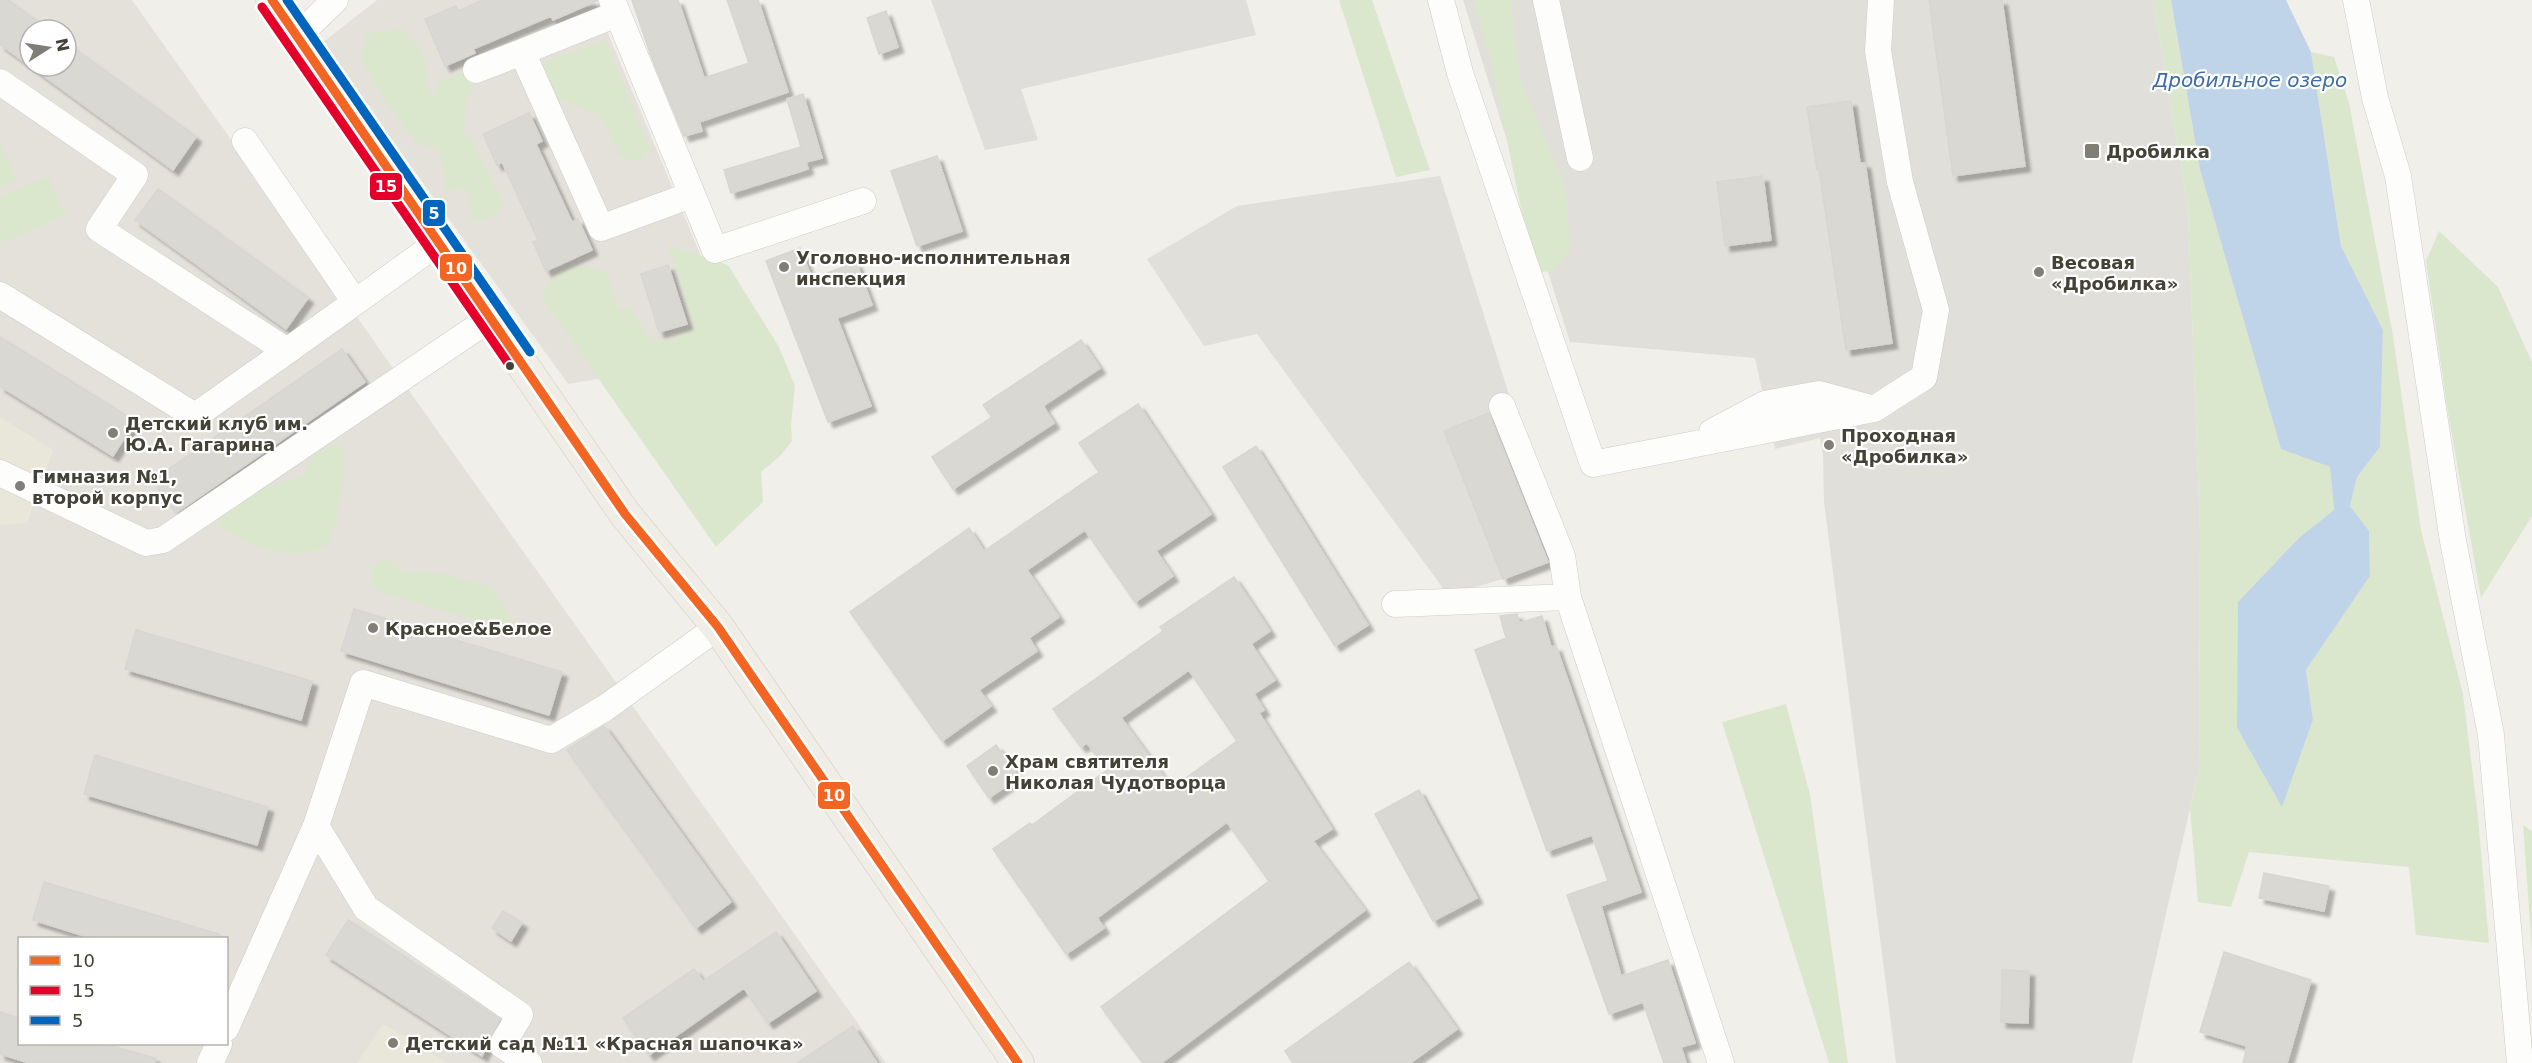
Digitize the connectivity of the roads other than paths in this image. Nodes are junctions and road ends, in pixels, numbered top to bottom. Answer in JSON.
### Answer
{"nodes":[{"id":1,"x":272,"y":0,"type":"edge"},
{"id":2,"x":335,"y":0,"type":"edge"},
{"id":3,"x":1441,"y":0,"type":"edge"},
{"id":4,"x":1546,"y":0,"type":"edge"},
{"id":5,"x":1881,"y":0,"type":"edge"},
{"id":6,"x":2356,"y":0,"type":"edge"},
{"id":7,"x":615,"y":7,"type":"edge"},
{"id":8,"x":298,"y":36,"type":"junction"},
{"id":9,"x":522,"y":52,"type":"junction"},
{"id":10,"x":476,"y":70,"type":"dead end"},
{"id":11,"x":0,"y":82,"type":"edge"},
{"id":12,"x":245,"y":141,"type":"dead end"},
{"id":13,"x":1580,"y":158,"type":"dead end"},
{"id":14,"x":691,"y":195,"type":"junction"},
{"id":15,"x":863,"y":201,"type":"dead end"},
{"id":16,"x":439,"y":242,"type":"junction"},
{"id":17,"x":0,"y":295,"type":"edge"},
{"id":18,"x":356,"y":302,"type":"junction"},
{"id":19,"x":492,"y":317,"type":"junction"},
{"id":20,"x":286,"y":351,"type":"junction"},
{"id":21,"x":1502,"y":406,"type":"dead end"},
{"id":22,"x":0,"y":473,"type":"edge"},
{"id":23,"x":1568,"y":597,"type":"junction"},
{"id":24,"x":1395,"y":604,"type":"dead end"},
{"id":25,"x":718,"y":627,"type":"junction"},
{"id":26,"x":316,"y":826,"type":"junction"},
{"id":27,"x":228,"y":1024,"type":"edge"},
{"id":28,"x":219,"y":1045,"type":"edge"},
{"id":29,"x":210,"y":1063,"type":"edge"},
{"id":30,"x":529,"y":1063,"type":"edge"},
{"id":31,"x":1018,"y":1063,"type":"edge"},
{"id":32,"x":1721,"y":1063,"type":"edge"},
{"id":33,"x":2520,"y":1063,"type":"edge"}],
"edges":[{"from":1,"to":8,"type":"main road"},
{"from":2,"to":8,"type":"street"},
{"from":3,"to":5,"type":"street"},
{"from":4,"to":13,"type":"street"},
{"from":6,"to":33,"type":"street"},
{"from":7,"to":9,"type":"street"},
{"from":7,"to":14,"type":"street"},
{"from":8,"to":16,"type":"main road"},
{"from":9,"to":10,"type":"street"},
{"from":9,"to":14,"type":"street"},
{"from":11,"to":20,"type":"street"},
{"from":12,"to":18,"type":"street"},
{"from":14,"to":15,"type":"street"},
{"from":16,"to":18,"type":"street"},
{"from":16,"to":19,"type":"main road"},
{"from":17,"to":20,"type":"street"},
{"from":18,"to":20,"type":"street"},
{"from":19,"to":22,"type":"street"},
{"from":19,"to":25,"type":"main road"},
{"from":21,"to":23,"type":"street"},
{"from":23,"to":24,"type":"street"},
{"from":23,"to":32,"type":"street"},
{"from":25,"to":26,"type":"street"},
{"from":25,"to":31,"type":"main road"},
{"from":26,"to":27,"type":"street"},
{"from":26,"to":30,"type":"street"},
{"from":28,"to":29,"type":"street"}]}
